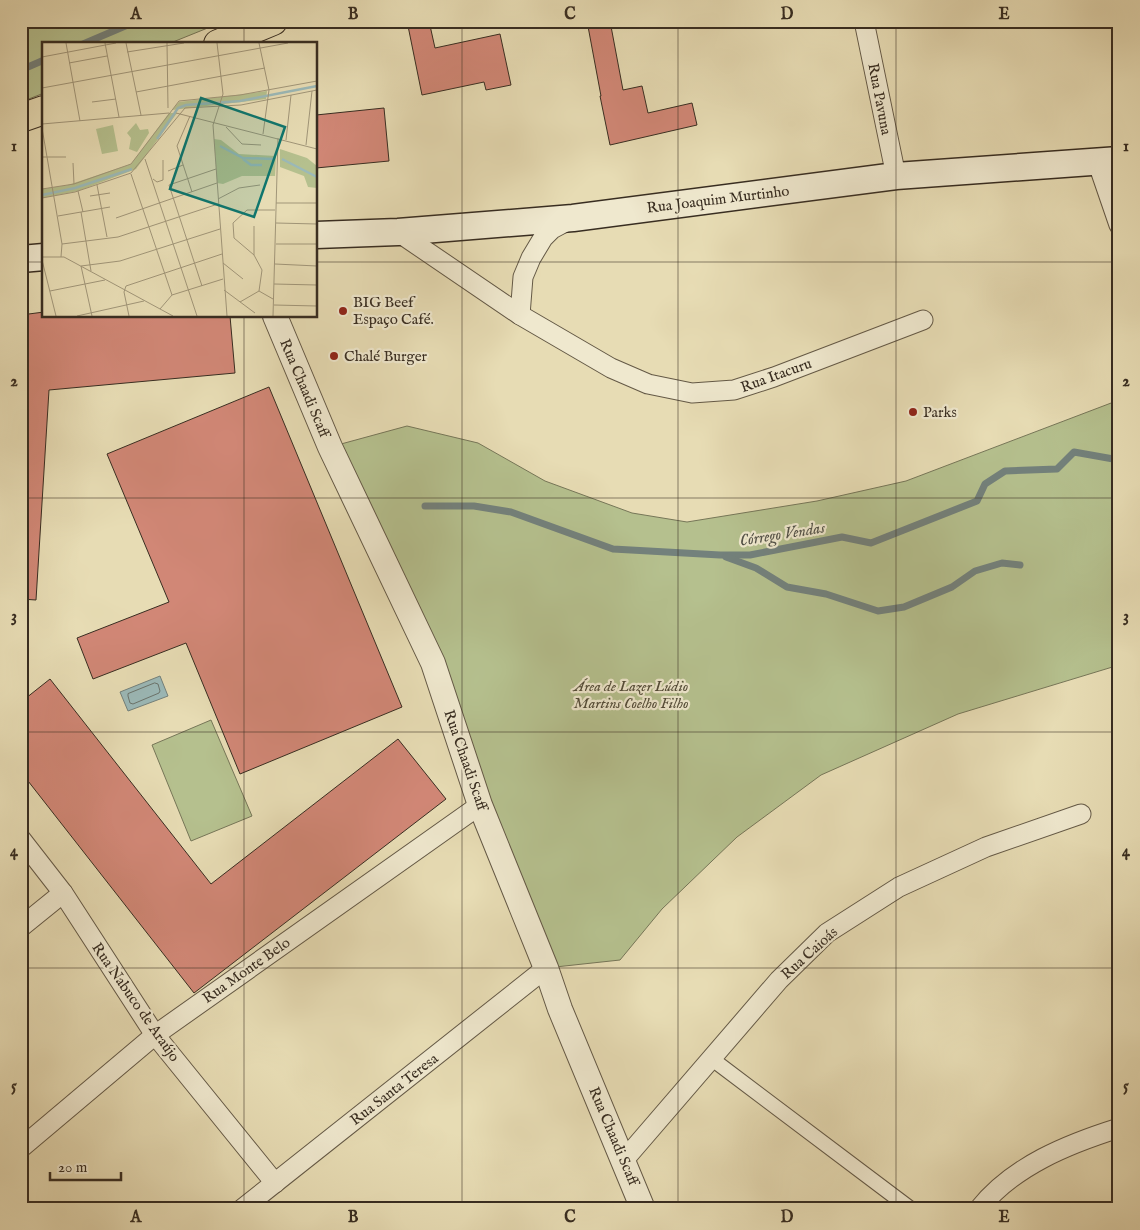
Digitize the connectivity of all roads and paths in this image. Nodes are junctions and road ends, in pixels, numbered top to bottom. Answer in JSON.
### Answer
{"nodes":[{"id":1,"x":273,"y":21,"type":"edge"},
{"id":2,"x":864,"y":21,"type":"edge"},
{"id":3,"x":244,"y":33,"type":"edge"},
{"id":4,"x":223,"y":42,"type":"edge"},
{"id":5,"x":42,"y":111,"type":"edge"},
{"id":6,"x":21,"y":118,"type":"edge"},
{"id":7,"x":1108,"y":160,"type":"edge"},
{"id":8,"x":896,"y":176,"type":"junction"},
{"id":9,"x":573,"y":218,"type":"junction"},
{"id":10,"x":1119,"y":225,"type":"edge"},
{"id":11,"x":398,"y":232,"type":"junction"},
{"id":12,"x":318,"y":236,"type":"edge"},
{"id":13,"x":42,"y":257,"type":"edge"},
{"id":14,"x":21,"y":259,"type":"edge"},
{"id":15,"x":520,"y":315,"type":"junction"},
{"id":16,"x":276,"y":318,"type":"edge"},
{"id":17,"x":923,"y":320,"type":"dead end"},
{"id":18,"x":480,"y":805,"type":"junction"},
{"id":19,"x":1081,"y":814,"type":"dead end"},
{"id":20,"x":21,"y":839,"type":"edge"},
{"id":21,"x":63,"y":893,"type":"junction"},
{"id":22,"x":21,"y":927,"type":"edge"},
{"id":23,"x":546,"y":968,"type":"junction"},
{"id":24,"x":155,"y":1035,"type":"junction"},
{"id":25,"x":712,"y":1059,"type":"junction"},
{"id":26,"x":1119,"y":1128,"type":"edge"},
{"id":27,"x":21,"y":1148,"type":"edge"},
{"id":28,"x":624,"y":1160,"type":"junction"},
{"id":29,"x":275,"y":1183,"type":"junction"},
{"id":30,"x":242,"y":1209,"type":"edge"},
{"id":31,"x":643,"y":1209,"type":"edge"},
{"id":32,"x":911,"y":1209,"type":"edge"},
{"id":33,"x":979,"y":1209,"type":"edge"}],
"edges":[{"from":1,"to":3,"type":"main road"},
{"from":2,"to":8,"type":"street","name":"Rua Pavuna"},
{"from":3,"to":4,"type":"main road"},
{"from":5,"to":6,"type":"main road"},
{"from":7,"to":8,"type":"main road","name":"Rua Joaquim Murtinho"},
{"from":7,"to":10,"type":"street"},
{"from":8,"to":9,"type":"main road","name":"Rua Joaquim Murtinho"},
{"from":9,"to":11,"type":"main road","name":"Rua Joaquim Murtinho"},
{"from":9,"to":15,"type":"street"},
{"from":11,"to":12,"type":"main road","name":"Rua Joaquim Murtinho"},
{"from":11,"to":15,"type":"street","name":"Rua Itacuru"},
{"from":13,"to":14,"type":"main road"},
{"from":15,"to":17,"type":"street","name":"Rua Itacuru"},
{"from":16,"to":18,"type":"street","name":"Rua Chaadi Scaff"},
{"from":18,"to":23,"type":"street","name":"Rua Chaadi Scaff"},
{"from":18,"to":24,"type":"street","name":"Rua Monte Belo"},
{"from":19,"to":25,"type":"street","name":"Rua Caioás"},
{"from":20,"to":21,"type":"street","name":"Rua Nabuco de Araújo"},
{"from":21,"to":22,"type":"street"},
{"from":21,"to":24,"type":"street","name":"Rua Nabuco de Araújo"},
{"from":23,"to":28,"type":"street","name":"Rua Chaadi Scaff"},
{"from":23,"to":29,"type":"street","name":"Rua Santa Teresa"},
{"from":24,"to":27,"type":"street","name":"Rua Monte Belo"},
{"from":24,"to":29,"type":"street","name":"Rua Nabuco de Araújo"},
{"from":25,"to":28,"type":"street","name":"Rua Caioás"},
{"from":25,"to":32,"type":"street"},
{"from":26,"to":33,"type":"street"},
{"from":28,"to":31,"type":"street","name":"Rua Chaadi Scaff"},
{"from":29,"to":30,"type":"street","name":"Rua Santa Teresa"}]}
